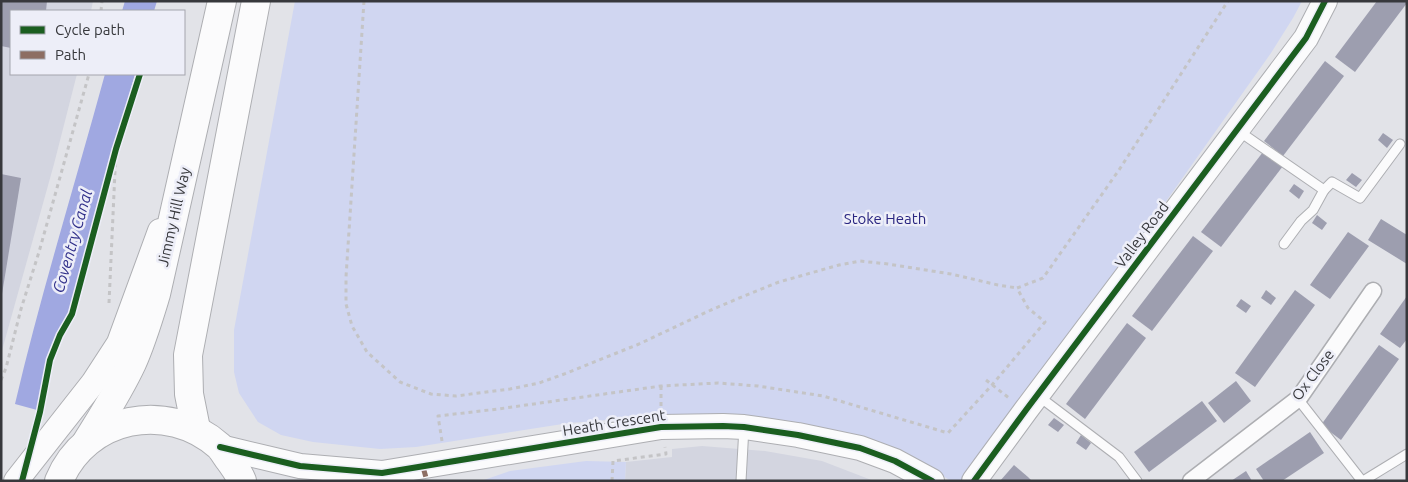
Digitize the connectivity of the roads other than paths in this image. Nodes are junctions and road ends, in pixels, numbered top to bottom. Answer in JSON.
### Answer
{"nodes":[{"id":1,"x":222,"y":1,"type":"edge"},
{"id":2,"x":256,"y":1,"type":"edge"},
{"id":3,"x":1325,"y":1,"type":"edge"},
{"id":4,"x":200,"y":104,"type":"junction"},
{"id":5,"x":1237,"y":130,"type":"junction"},
{"id":6,"x":1400,"y":144,"type":"dead end"},
{"id":7,"x":1324,"y":190,"type":"junction"},
{"id":8,"x":1284,"y":244,"type":"dead end"},
{"id":9,"x":1373,"y":291,"type":"dead end"},
{"id":10,"x":1298,"y":399,"type":"junction"},
{"id":11,"x":1031,"y":402,"type":"junction"},
{"id":12,"x":744,"y":427,"type":"junction"},
{"id":13,"x":196,"y":429,"type":"junction"},
{"id":14,"x":92,"y":433,"type":"junction"},
{"id":15,"x":220,"y":447,"type":"junction"},
{"id":16,"x":1407,"y":454,"type":"edge"},
{"id":17,"x":59,"y":477,"type":"edge"},
{"id":18,"x":376,"y":477,"type":"edge"},
{"id":19,"x":16,"y":481,"type":"edge"},
{"id":20,"x":242,"y":481,"type":"edge"},
{"id":21,"x":741,"y":481,"type":"edge"},
{"id":22,"x":932,"y":481,"type":"edge"},
{"id":23,"x":974,"y":481,"type":"edge"},
{"id":24,"x":1137,"y":481,"type":"edge"},
{"id":25,"x":1192,"y":481,"type":"edge"},
{"id":26,"x":1362,"y":481,"type":"edge"}],
"edges":[{"from":1,"to":4,"type":"highway","name":"Jimmy Hill Way"},
{"from":2,"to":13,"type":"highway"},
{"from":3,"to":5,"type":"street","name":"Valley Road"},
{"from":4,"to":14,"type":"highway","name":"Jimmy Hill Way"},
{"from":4,"to":19,"type":"street"},
{"from":5,"to":7,"type":"lane"},
{"from":5,"to":11,"type":"street","name":"Valley Road"},
{"from":6,"to":7,"type":"lane"},
{"from":7,"to":8,"type":"lane"},
{"from":9,"to":10,"type":"street","name":"Ox Close"},
{"from":10,"to":25,"type":"street","name":"Ox Close"},
{"from":10,"to":26,"type":"lane"},
{"from":11,"to":23,"type":"street","name":"Valley Road"},
{"from":11,"to":24,"type":"lane"},
{"from":12,"to":18,"type":"street","name":"Heath Crescent"},
{"from":12,"to":21,"type":"lane"},
{"from":12,"to":22,"type":"street","name":"Heath Crescent"},
{"from":13,"to":14,"type":"highway"},
{"from":13,"to":15,"type":"highway"},
{"from":14,"to":17,"type":"highway"},
{"from":15,"to":18,"type":"street","name":"Heath Crescent"},
{"from":15,"to":20,"type":"highway"},
{"from":16,"to":26,"type":"lane"}]}
